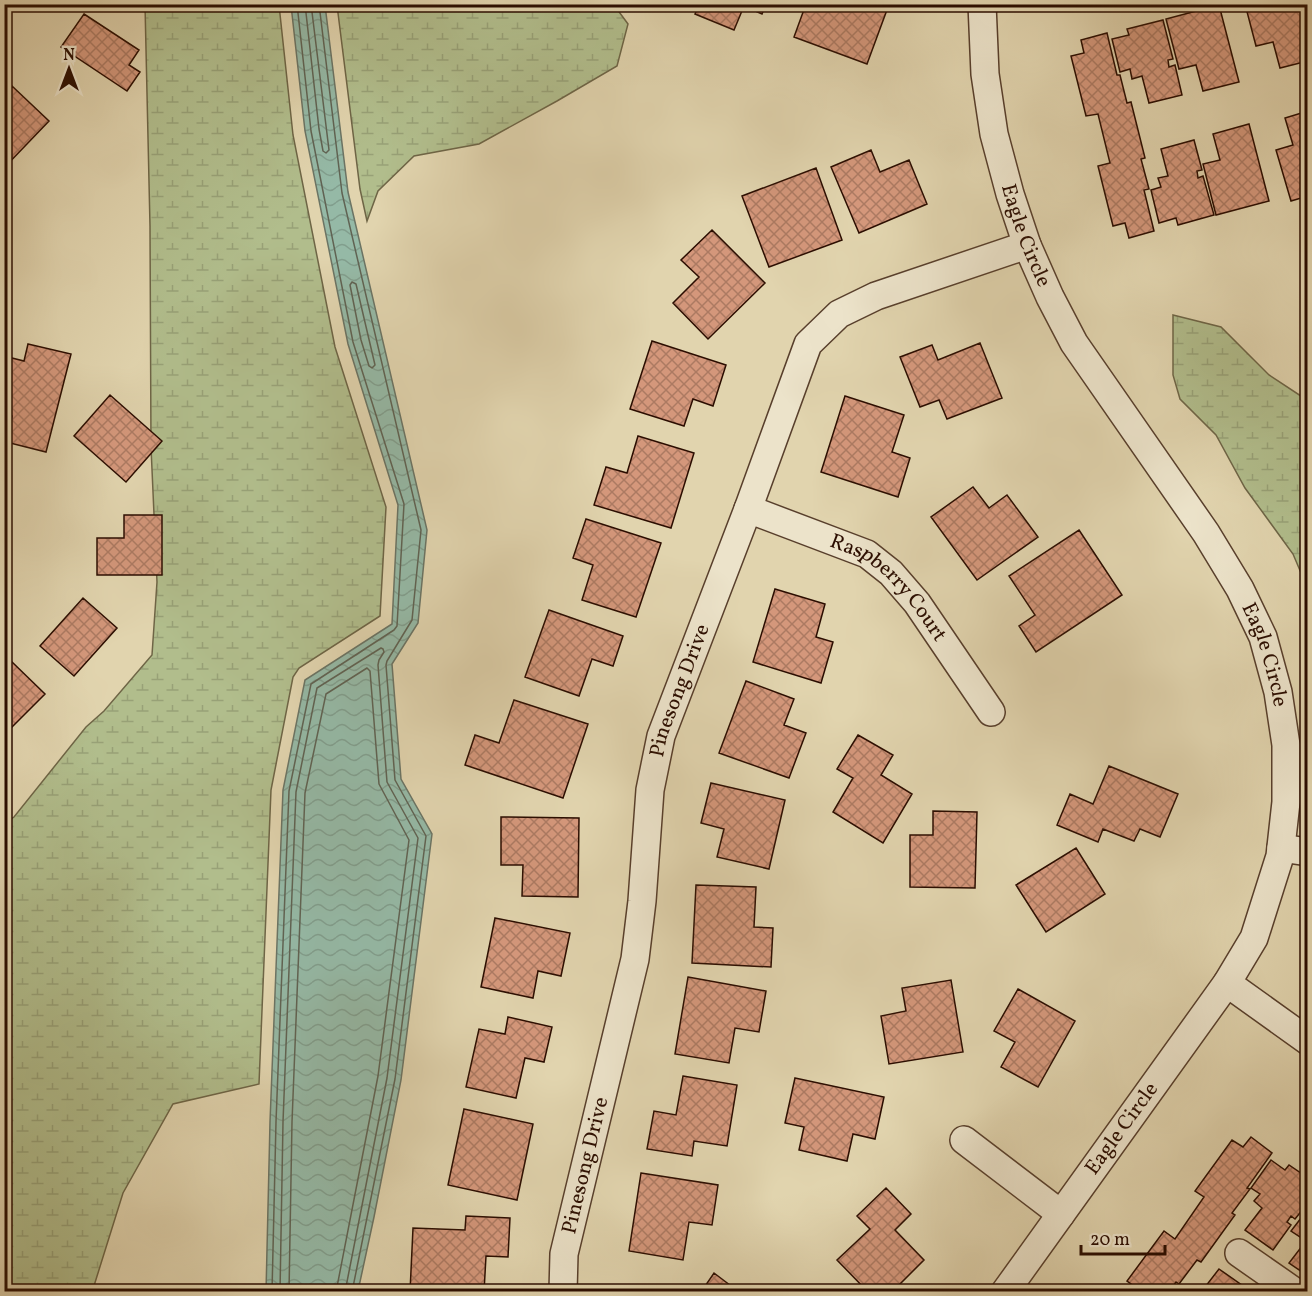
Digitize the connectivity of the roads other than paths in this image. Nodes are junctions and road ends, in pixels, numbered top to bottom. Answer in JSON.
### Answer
{"nodes":[{"id":1,"x":982,"y":4,"type":"edge"},
{"id":2,"x":1027,"y":244,"type":"junction"},
{"id":3,"x":748,"y":509,"type":"junction"},
{"id":4,"x":991,"y":712,"type":"dead end"},
{"id":5,"x":1281,"y":848,"type":"junction"},
{"id":6,"x":1308,"y":852,"type":"edge"},
{"id":7,"x":1227,"y":983,"type":"junction"},
{"id":8,"x":1308,"y":1041,"type":"edge"},
{"id":9,"x":964,"y":1140,"type":"dead end"},
{"id":10,"x":1061,"y":1214,"type":"junction"},
{"id":11,"x":1239,"y":1253,"type":"dead end"},
{"id":12,"x":563,"y":1292,"type":"edge"},
{"id":13,"x":1005,"y":1292,"type":"edge"},
{"id":14,"x":1294,"y":1292,"type":"edge"}],
"edges":[{"from":1,"to":2,"type":"street","name":"Eagle Circle"},
{"from":2,"to":3,"type":"street","name":"Pinesong Drive"},
{"from":2,"to":5,"type":"street","name":"Eagle Circle"},
{"from":3,"to":4,"type":"street","name":"Raspberry Court"},
{"from":3,"to":12,"type":"street","name":"Pinesong Drive"},
{"from":5,"to":6,"type":"street"},
{"from":5,"to":7,"type":"street","name":"Eagle Circle"},
{"from":7,"to":8,"type":"street"},
{"from":7,"to":10,"type":"street","name":"Eagle Circle"},
{"from":9,"to":10,"type":"street"},
{"from":10,"to":13,"type":"street","name":"Eagle Circle"},
{"from":11,"to":14,"type":"street"}]}
